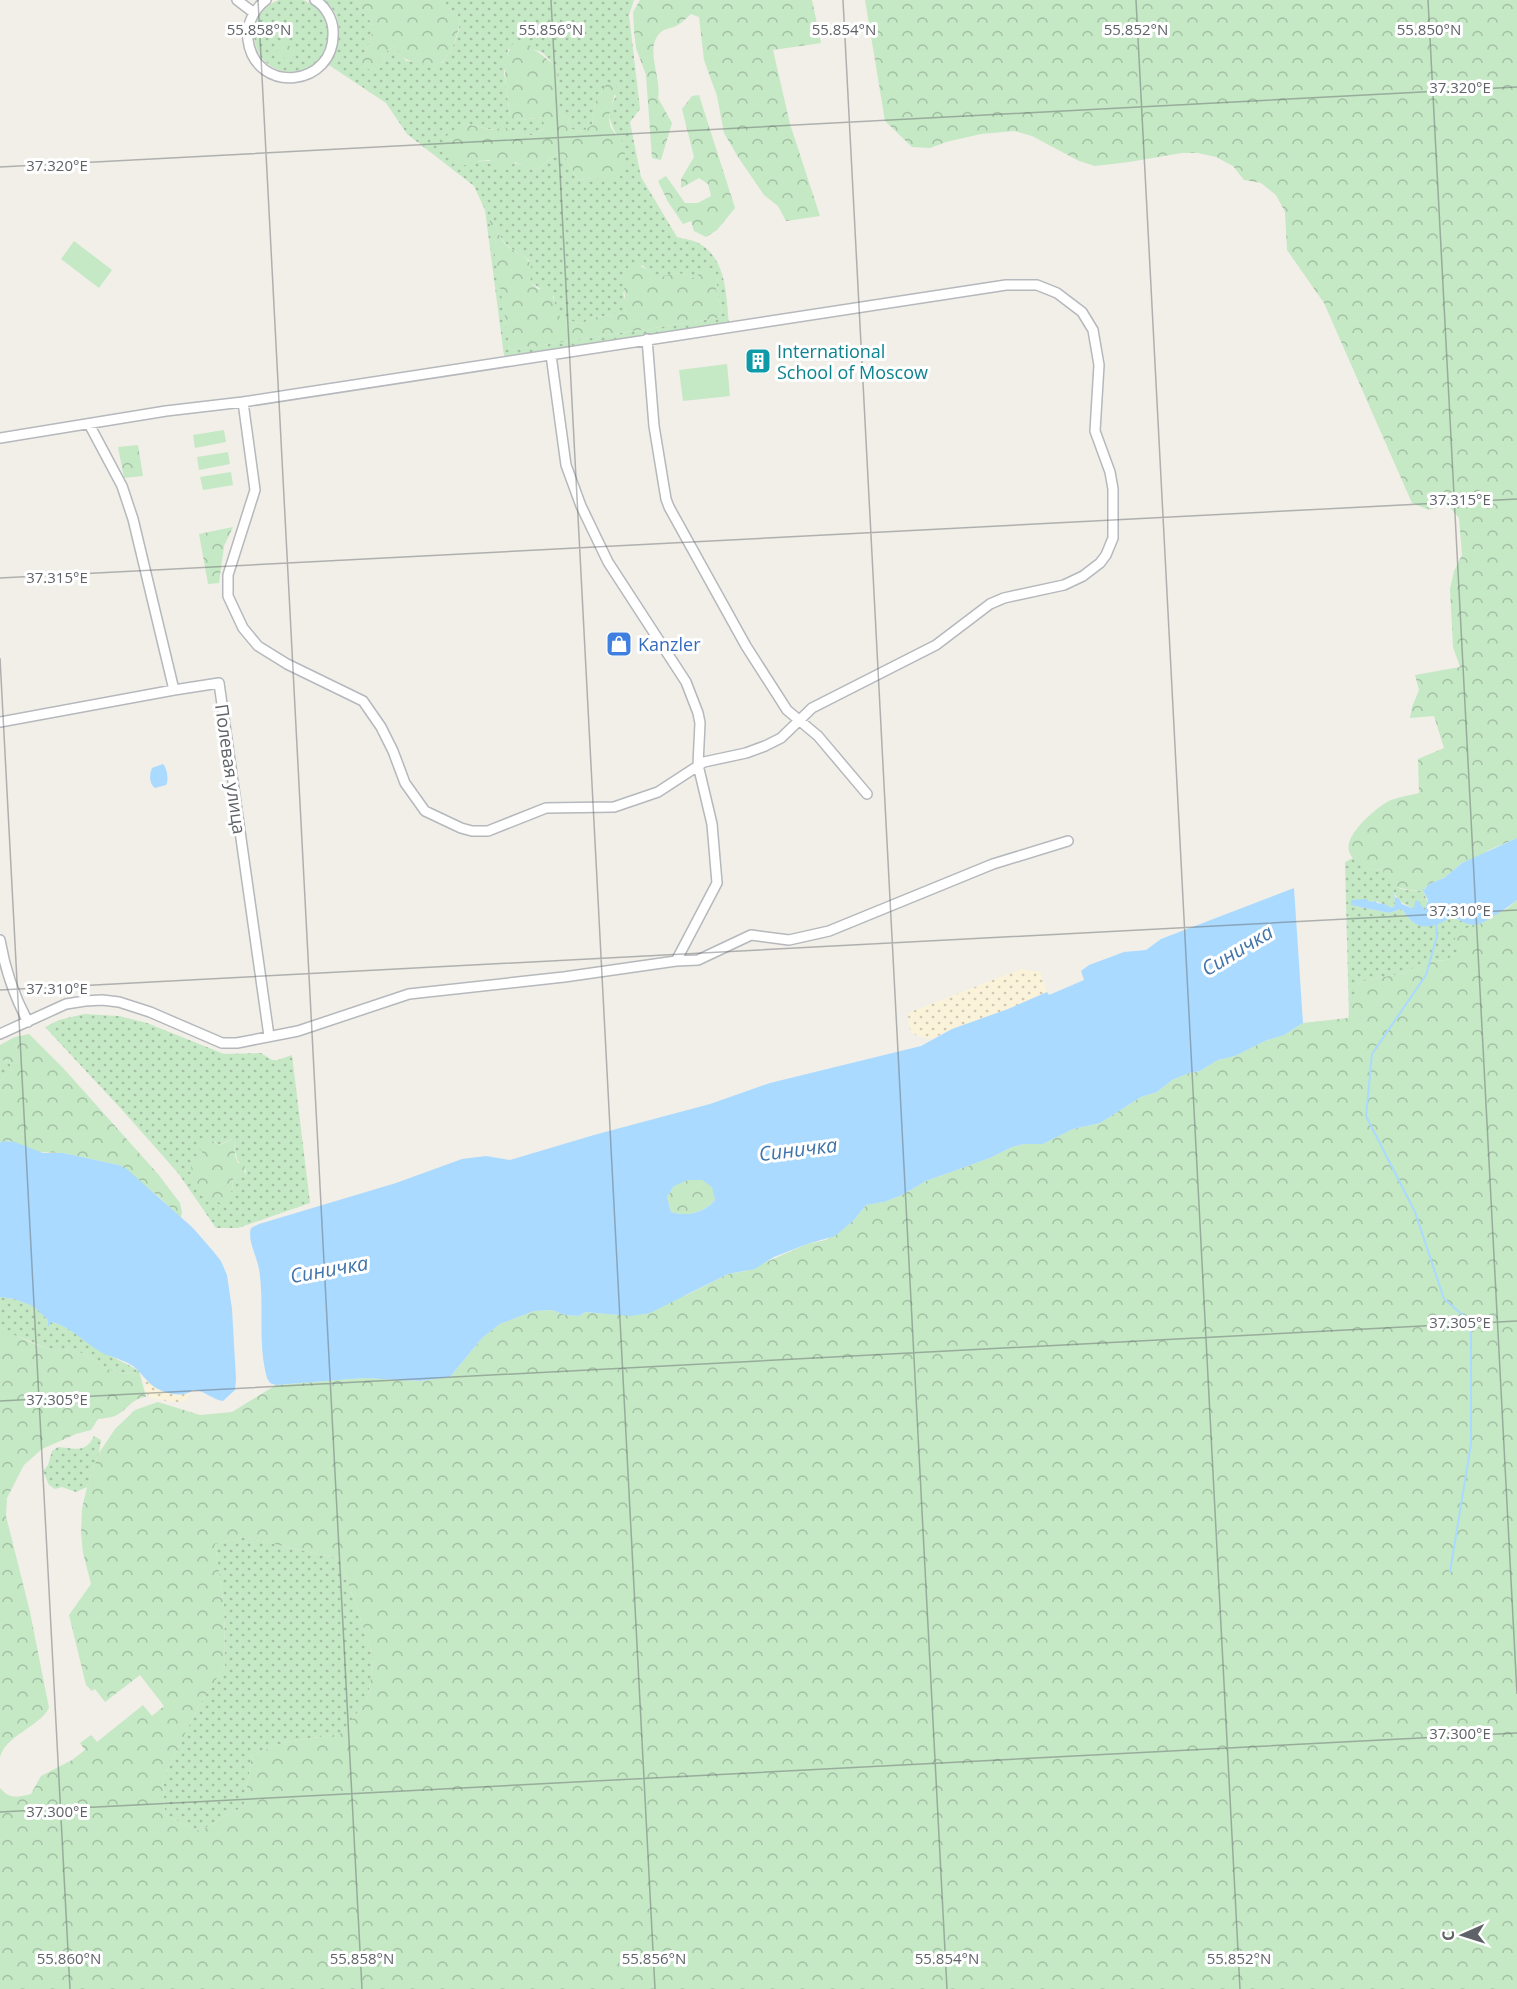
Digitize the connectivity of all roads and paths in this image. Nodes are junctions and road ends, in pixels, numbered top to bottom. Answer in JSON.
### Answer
{"nodes":[{"id":1,"x":237,"y":0,"type":"edge"},
{"id":2,"x":264,"y":0,"type":"edge"},
{"id":3,"x":315,"y":0,"type":"edge"},
{"id":4,"x":254,"y":13,"type":"junction"},
{"id":5,"x":647,"y":339,"type":"junction"},
{"id":6,"x":551,"y":355,"type":"junction"},
{"id":7,"x":243,"y":402,"type":"junction"},
{"id":8,"x":89,"y":424,"type":"junction"},
{"id":9,"x":0,"y":438,"type":"edge"},
{"id":10,"x":174,"y":690,"type":"junction"},
{"id":11,"x":800,"y":719,"type":"junction"},
{"id":12,"x":0,"y":722,"type":"edge"},
{"id":13,"x":698,"y":765,"type":"junction"},
{"id":14,"x":867,"y":794,"type":"dead end"},
{"id":15,"x":1068,"y":841,"type":"dead end"},
{"id":16,"x":0,"y":940,"type":"edge"},
{"id":17,"x":676,"y":961,"type":"junction"},
{"id":18,"x":28,"y":1022,"type":"junction"},
{"id":19,"x":0,"y":1034,"type":"edge"},
{"id":20,"x":269,"y":1036,"type":"junction"}],
"edges":[{"from":1,"to":4,"type":"street"},
{"from":2,"to":4,"type":"street"},
{"from":3,"to":4,"type":"street"},
{"from":5,"to":6,"type":"street"},
{"from":5,"to":11,"type":"street"},
{"from":5,"to":11,"type":"street"},
{"from":6,"to":7,"type":"street"},
{"from":6,"to":13,"type":"street"},
{"from":7,"to":8,"type":"street"},
{"from":7,"to":13,"type":"street"},
{"from":8,"to":9,"type":"street"},
{"from":8,"to":10,"type":"street"},
{"from":10,"to":12,"type":"street"},
{"from":10,"to":20,"type":"street","name":"Полевая улица"},
{"from":11,"to":13,"type":"street"},
{"from":11,"to":14,"type":"street"},
{"from":13,"to":17,"type":"street"},
{"from":15,"to":17,"type":"street"},
{"from":16,"to":18,"type":"street"},
{"from":17,"to":20,"type":"street"},
{"from":18,"to":19,"type":"street"},
{"from":18,"to":20,"type":"street"}]}
